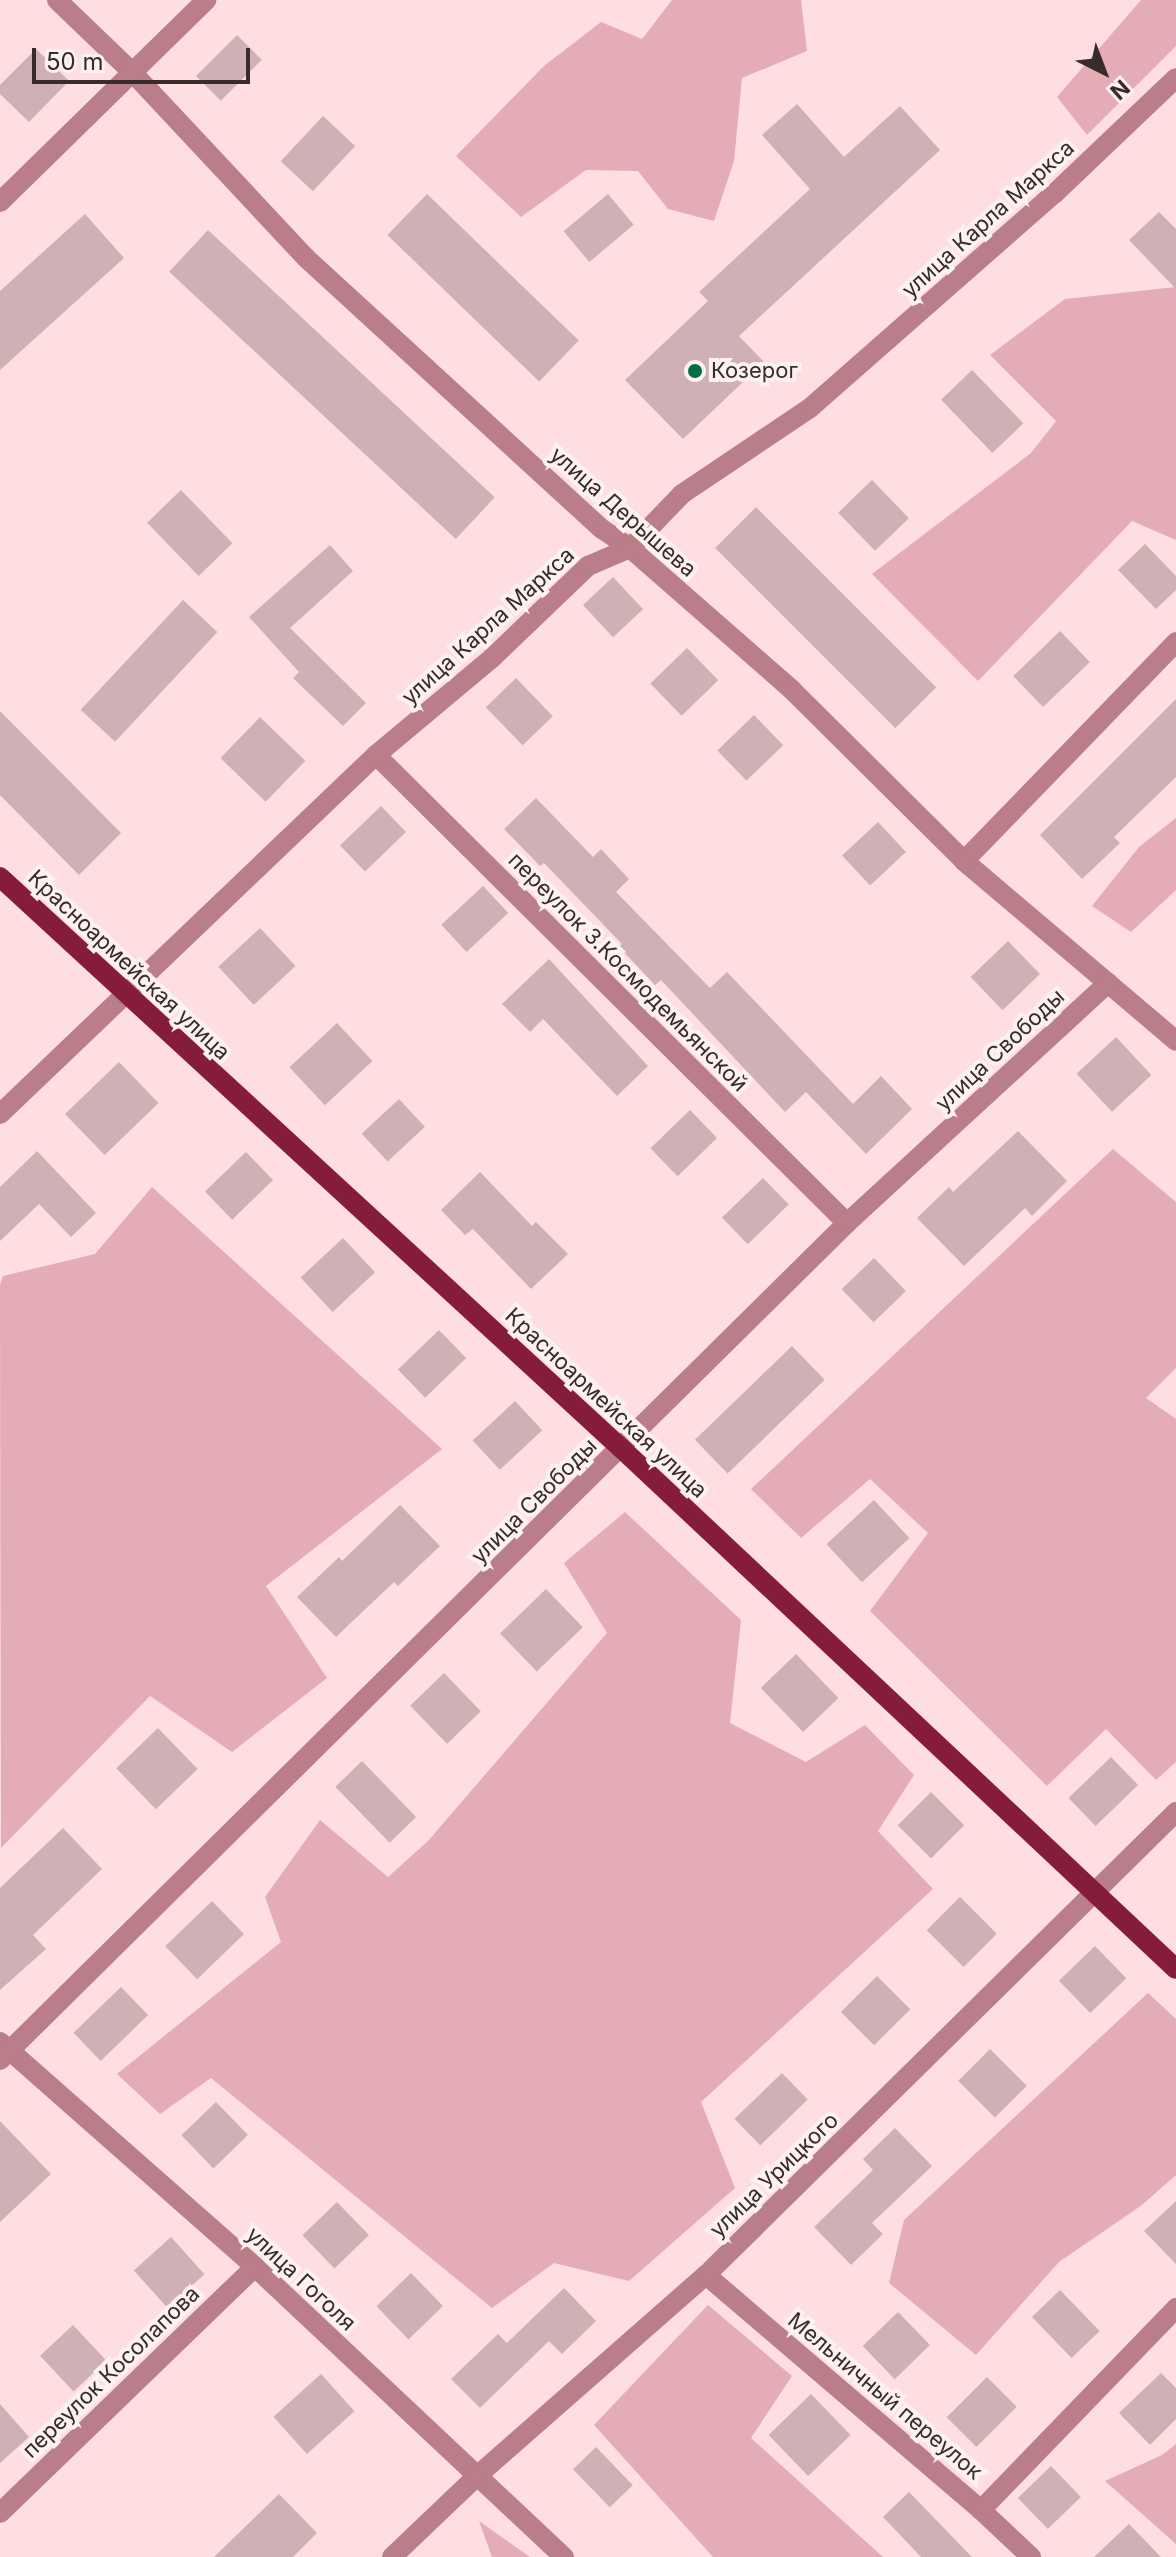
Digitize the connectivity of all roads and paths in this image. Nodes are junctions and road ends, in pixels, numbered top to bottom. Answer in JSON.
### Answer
{"nodes":[{"id":1,"x":57,"y":0,"type":"edge"},
{"id":2,"x":206,"y":0,"type":"edge"},
{"id":3,"x":133,"y":73,"type":"junction"},
{"id":4,"x":1176,"y":78,"type":"edge"},
{"id":5,"x":0,"y":202,"type":"edge"},
{"id":6,"x":630,"y":548,"type":"junction"},
{"id":7,"x":1176,"y":642,"type":"edge"},
{"id":8,"x":376,"y":755,"type":"junction"},
{"id":9,"x":964,"y":861,"type":"junction"},
{"id":10,"x":0,"y":877,"type":"edge"},
{"id":11,"x":1108,"y":983,"type":"junction"},
{"id":12,"x":125,"y":995,"type":"junction"},
{"id":13,"x":1176,"y":1041,"type":"edge"},
{"id":14,"x":0,"y":1114,"type":"edge"},
{"id":15,"x":847,"y":1223,"type":"junction"},
{"id":16,"x":621,"y":1448,"type":"junction"},
{"id":17,"x":1176,"y":1812,"type":"edge"},
{"id":18,"x":1095,"y":1893,"type":"junction"},
{"id":19,"x":1176,"y":1969,"type":"edge"},
{"id":20,"x":3,"y":2051,"type":"edge"},
{"id":21,"x":255,"y":2267,"type":"junction"},
{"id":22,"x":706,"y":2275,"type":"junction"},
{"id":23,"x":1176,"y":2308,"type":"edge"},
{"id":24,"x":477,"y":2476,"type":"junction"},
{"id":25,"x":981,"y":2510,"type":"junction"},
{"id":26,"x":0,"y":2513,"type":"edge"},
{"id":27,"x":392,"y":2557,"type":"edge"},
{"id":28,"x":564,"y":2557,"type":"edge"},
{"id":29,"x":1031,"y":2557,"type":"edge"}],
"edges":[{"from":1,"to":3,"type":"street","name":"улица Дерышева"},
{"from":2,"to":3,"type":"street"},
{"from":3,"to":5,"type":"street"},
{"from":3,"to":6,"type":"street","name":"улица Дерышева"},
{"from":4,"to":6,"type":"street","name":"улица Карла Маркса"},
{"from":6,"to":8,"type":"street","name":"улица Карла Маркса"},
{"from":6,"to":9,"type":"street","name":"улица Дерышева"},
{"from":7,"to":9,"type":"street"},
{"from":8,"to":12,"type":"street","name":"улица Карла Маркса"},
{"from":8,"to":15,"type":"street","name":"переулок З.Космодемьянской"},
{"from":9,"to":11,"type":"street","name":"улица Дерышева"},
{"from":10,"to":12,"type":"main road","name":"Красноармейская улица"},
{"from":11,"to":13,"type":"street","name":"улица Дерышева"},
{"from":11,"to":15,"type":"street","name":"улица Свободы"},
{"from":12,"to":14,"type":"street","name":"улица Карла Маркса"},
{"from":12,"to":16,"type":"main road","name":"Красноармейская улица"},
{"from":15,"to":16,"type":"street","name":"улица Свободы"},
{"from":16,"to":18,"type":"main road","name":"Красноармейская улица"},
{"from":16,"to":20,"type":"street","name":"улица Свободы"},
{"from":17,"to":18,"type":"street","name":"улица Урицкого"},
{"from":18,"to":19,"type":"main road","name":"Красноармейская улица"},
{"from":18,"to":22,"type":"street","name":"улица Урицкого"},
{"from":20,"to":21,"type":"street","name":"улица Гоголя"},
{"from":21,"to":24,"type":"street","name":"улица Гоголя"},
{"from":21,"to":26,"type":"street","name":"переулок Косолапова"},
{"from":22,"to":24,"type":"street","name":"улица Урицкого"},
{"from":22,"to":25,"type":"street","name":"Мельничный переулок"},
{"from":23,"to":25,"type":"street"},
{"from":24,"to":27,"type":"street","name":"улица Урицкого"},
{"from":24,"to":28,"type":"street","name":"улица Гоголя"},
{"from":25,"to":29,"type":"street","name":"Мельничный переулок"}]}
